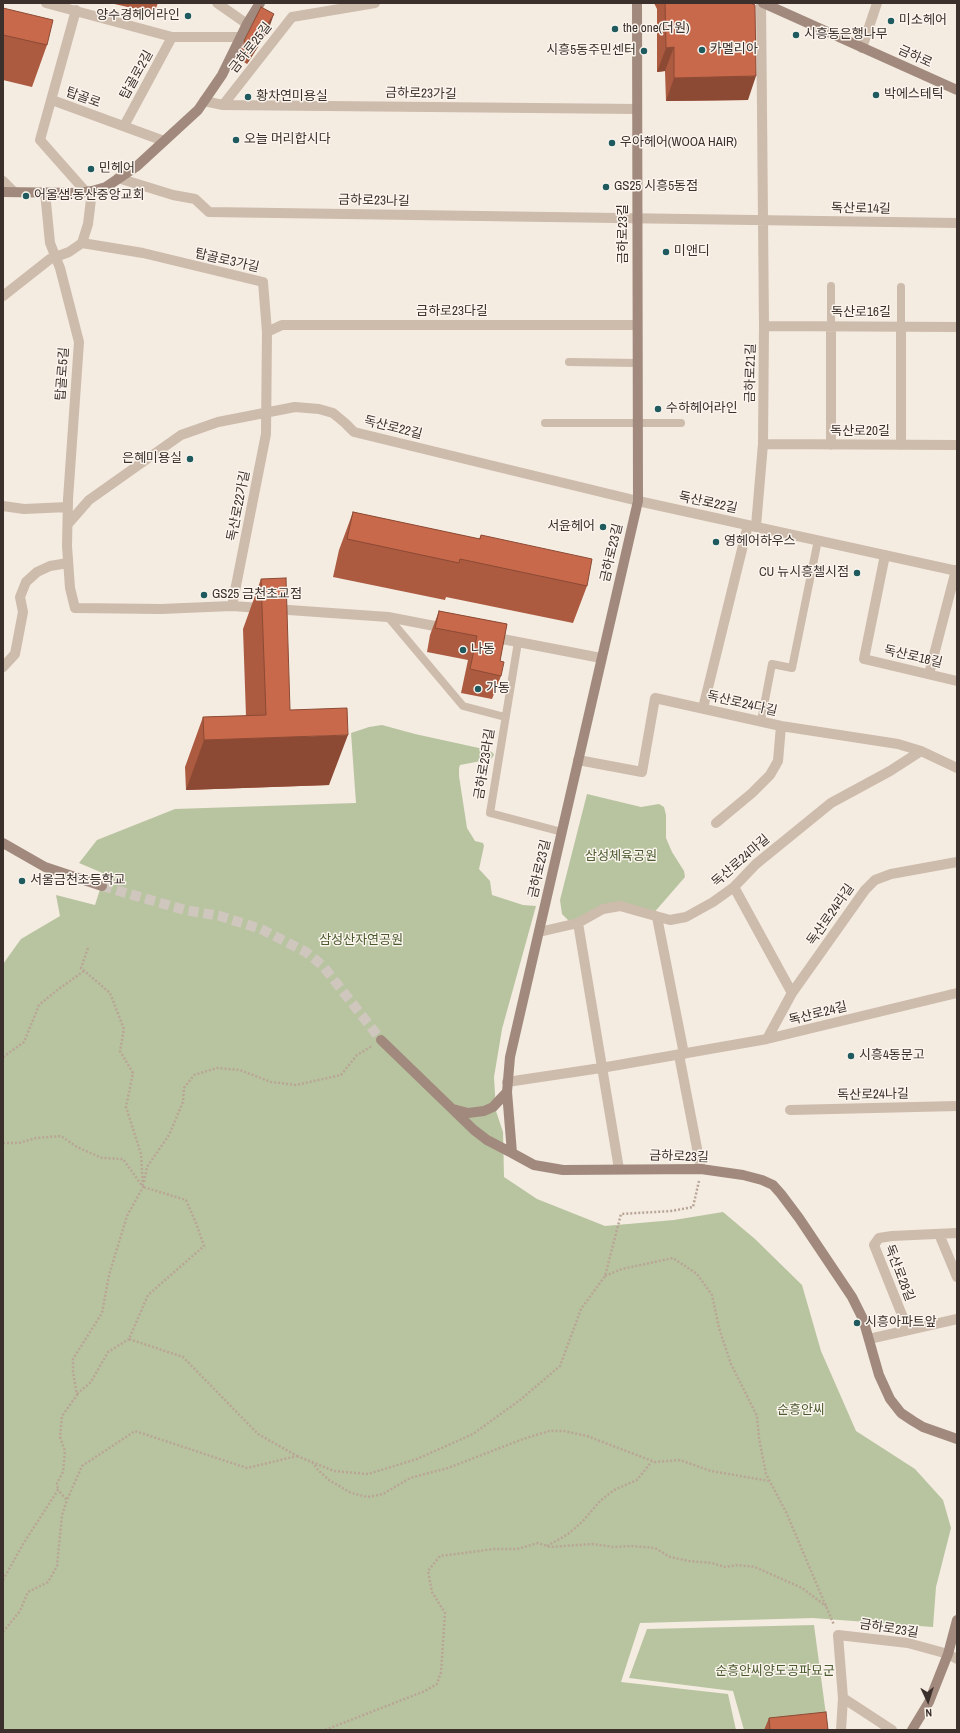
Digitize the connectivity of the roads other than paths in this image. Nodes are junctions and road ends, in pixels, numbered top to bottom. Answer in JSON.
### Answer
{"nodes":[{"id":1,"x":46,"y":3,"type":"edge"},
{"id":2,"x":217,"y":3,"type":"edge"},
{"id":3,"x":260,"y":3,"type":"edge"},
{"id":4,"x":375,"y":3,"type":"edge"},
{"id":5,"x":637,"y":3,"type":"edge"},
{"id":6,"x":762,"y":3,"type":"edge"},
{"id":7,"x":877,"y":3,"type":"edge"},
{"id":8,"x":76,"y":10,"type":"junction"},
{"id":9,"x":247,"y":24,"type":"junction"},
{"id":10,"x":172,"y":37,"type":"junction"},
{"id":11,"x":241,"y":37,"type":"junction"},
{"id":12,"x":862,"y":48,"type":"junction"},
{"id":13,"x":957,"y":90,"type":"edge"},
{"id":14,"x":52,"y":100,"type":"junction"},
{"id":15,"x":204,"y":101,"type":"junction"},
{"id":16,"x":223,"y":105,"type":"junction"},
{"id":17,"x":637,"y":109,"type":"junction"},
{"id":18,"x":124,"y":126,"type":"junction"},
{"id":19,"x":164,"y":141,"type":"junction"},
{"id":20,"x":118,"y":178,"type":"junction"},
{"id":21,"x":3,"y":181,"type":"edge"},
{"id":22,"x":89,"y":191,"type":"junction"},
{"id":23,"x":3,"y":192,"type":"edge"},
{"id":24,"x":14,"y":192,"type":"junction"},
{"id":25,"x":45,"y":192,"type":"junction"},
{"id":26,"x":638,"y":218,"type":"junction"},
{"id":27,"x":764,"y":220,"type":"junction"},
{"id":28,"x":957,"y":223,"type":"edge"},
{"id":29,"x":82,"y":243,"type":"junction"},
{"id":30,"x":56,"y":256,"type":"junction"},
{"id":31,"x":831,"y":286,"type":"dead end"},
{"id":32,"x":901,"y":287,"type":"dead end"},
{"id":33,"x":3,"y":296,"type":"edge"},
{"id":34,"x":638,"y":325,"type":"junction"},
{"id":35,"x":764,"y":326,"type":"junction"},
{"id":36,"x":831,"y":326,"type":"junction"},
{"id":37,"x":901,"y":326,"type":"junction"},
{"id":38,"x":957,"y":327,"type":"edge"},
{"id":39,"x":267,"y":332,"type":"junction"},
{"id":40,"x":569,"y":362,"type":"dead end"},
{"id":41,"x":637,"y":363,"type":"junction"},
{"id":42,"x":268,"y":411,"type":"junction"},
{"id":43,"x":545,"y":423,"type":"dead end"},
{"id":44,"x":680,"y":423,"type":"dead end"},
{"id":45,"x":637,"y":424,"type":"junction"},
{"id":46,"x":763,"y":444,"type":"junction"},
{"id":47,"x":831,"y":445,"type":"junction"},
{"id":48,"x":901,"y":445,"type":"junction"},
{"id":49,"x":957,"y":445,"type":"edge"},
{"id":50,"x":638,"y":501,"type":"junction"},
{"id":51,"x":3,"y":506,"type":"edge"},
{"id":52,"x":68,"y":507,"type":"junction"},
{"id":53,"x":68,"y":524,"type":"junction"},
{"id":54,"x":752,"y":526,"type":"junction"},
{"id":55,"x":818,"y":540,"type":"junction"},
{"id":56,"x":885,"y":555,"type":"junction"},
{"id":57,"x":68,"y":563,"type":"junction"},
{"id":58,"x":956,"y":570,"type":"edge"},
{"id":59,"x":232,"y":606,"type":"junction"},
{"id":60,"x":388,"y":617,"type":"junction"},
{"id":61,"x":457,"y":630,"type":"edge"},
{"id":62,"x":480,"y":635,"type":"edge"},
{"id":63,"x":518,"y":642,"type":"junction"},
{"id":64,"x":602,"y":658,"type":"junction"},
{"id":65,"x":3,"y":667,"type":"edge"},
{"id":66,"x":928,"y":674,"type":"junction"},
{"id":67,"x":957,"y":681,"type":"edge"},
{"id":68,"x":703,"y":708,"type":"junction"},
{"id":69,"x":506,"y":717,"type":"junction"},
{"id":70,"x":761,"y":721,"type":"junction"},
{"id":71,"x":781,"y":726,"type":"junction"},
{"id":72,"x":921,"y":751,"type":"junction"},
{"id":73,"x":578,"y":760,"type":"junction"},
{"id":74,"x":957,"y":768,"type":"edge"},
{"id":75,"x":716,"y":822,"type":"dead end"},
{"id":76,"x":562,"y":832,"type":"junction"},
{"id":77,"x":3,"y":843,"type":"edge"},
{"id":78,"x":957,"y":862,"type":"edge"},
{"id":79,"x":102,"y":886,"type":"tunnel mouth"},
{"id":80,"x":734,"y":888,"type":"junction"},
{"id":81,"x":657,"y":917,"type":"junction"},
{"id":82,"x":578,"y":923,"type":"junction"},
{"id":83,"x":539,"y":932,"type":"junction"},
{"id":84,"x":957,"y":993,"type":"edge"},
{"id":85,"x":792,"y":994,"type":"junction"},
{"id":86,"x":767,"y":1039,"type":"junction"},
{"id":87,"x":381,"y":1040,"type":"tunnel mouth"},
{"id":88,"x":682,"y":1054,"type":"junction"},
{"id":89,"x":601,"y":1068,"type":"junction"},
{"id":90,"x":507,"y":1082,"type":"junction"},
{"id":91,"x":507,"y":1092,"type":"junction"},
{"id":92,"x":957,"y":1106,"type":"edge"},
{"id":93,"x":453,"y":1109,"type":"junction"},
{"id":94,"x":790,"y":1110,"type":"dead end"},
{"id":95,"x":512,"y":1153,"type":"junction"},
{"id":96,"x":618,"y":1169,"type":"junction"},
{"id":97,"x":701,"y":1169,"type":"junction"},
{"id":98,"x":957,"y":1233,"type":"edge"},
{"id":99,"x":939,"y":1234,"type":"junction"},
{"id":100,"x":957,"y":1277,"type":"edge"},
{"id":101,"x":957,"y":1319,"type":"edge"},
{"id":102,"x":908,"y":1330,"type":"junction"},
{"id":103,"x":869,"y":1339,"type":"junction"},
{"id":104,"x":957,"y":1439,"type":"edge"},
{"id":105,"x":957,"y":1620,"type":"edge"},
{"id":106,"x":952,"y":1657,"type":"edge"},
{"id":107,"x":843,"y":1698,"type":"junction"},
{"id":108,"x":841,"y":1730,"type":"edge"},
{"id":109,"x":892,"y":1730,"type":"edge"},
{"id":110,"x":912,"y":1730,"type":"edge"}],
"edges":[{"from":1,"to":8,"type":"street","name":"탑골로2길"},
{"from":2,"to":9,"type":"street"},
{"from":3,"to":9,"type":"street"},
{"from":4,"to":16,"type":"street","name":"금하로25길"},
{"from":5,"to":17,"type":"street","name":"금하로23길"},
{"from":6,"to":12,"type":"street","name":"금하로"},
{"from":6,"to":27,"type":"street","name":"금하로21길"},
{"from":7,"to":12,"type":"street"},
{"from":8,"to":10,"type":"street","name":"탑골로2길"},
{"from":8,"to":14,"type":"street"},
{"from":9,"to":11,"type":"street"},
{"from":10,"to":11,"type":"street","name":"탑골로2길"},
{"from":10,"to":18,"type":"street","name":"탑골로2길"},
{"from":11,"to":15,"type":"street"},
{"from":12,"to":13,"type":"street","name":"금하로"},
{"from":14,"to":18,"type":"street","name":"탑골로"},
{"from":14,"to":22,"type":"street","name":"탑골로"},
{"from":15,"to":16,"type":"street","name":"금하로23가길"},
{"from":15,"to":19,"type":"street"},
{"from":16,"to":17,"type":"street","name":"금하로23가길"},
{"from":17,"to":26,"type":"street","name":"금하로23길"},
{"from":18,"to":19,"type":"street","name":"탑골로"},
{"from":19,"to":20,"type":"street"},
{"from":20,"to":22,"type":"street"},
{"from":20,"to":26,"type":"street","name":"금하로23나길"},
{"from":21,"to":24,"type":"street"},
{"from":22,"to":25,"type":"street"},
{"from":22,"to":29,"type":"street"},
{"from":23,"to":24,"type":"street"},
{"from":24,"to":25,"type":"street"},
{"from":25,"to":30,"type":"street","name":"탑골로5길"},
{"from":26,"to":27,"type":"street"},
{"from":26,"to":34,"type":"street","name":"금하로23길"},
{"from":27,"to":28,"type":"street","name":"독산로14길"},
{"from":27,"to":35,"type":"street","name":"금하로21길"},
{"from":29,"to":30,"type":"street"},
{"from":29,"to":39,"type":"street","name":"탑골로3가길"},
{"from":30,"to":33,"type":"street"},
{"from":30,"to":52,"type":"street","name":"탑골로5길"},
{"from":31,"to":36,"type":"lane"},
{"from":32,"to":37,"type":"lane"},
{"from":34,"to":39,"type":"street","name":"금하로23다길"},
{"from":34,"to":41,"type":"street","name":"금하로23길"},
{"from":35,"to":36,"type":"street","name":"독산로16길"},
{"from":35,"to":46,"type":"street","name":"금하로21길"},
{"from":36,"to":37,"type":"street","name":"독산로16길"},
{"from":36,"to":47,"type":"street"},
{"from":37,"to":38,"type":"street","name":"독산로16길"},
{"from":37,"to":48,"type":"street"},
{"from":39,"to":42,"type":"street","name":"탑골로3가길"},
{"from":40,"to":41,"type":"lane"},
{"from":41,"to":45,"type":"street","name":"금하로23길"},
{"from":42,"to":50,"type":"street","name":"독산로22길"},
{"from":42,"to":53,"type":"street","name":"독산로22길"},
{"from":42,"to":59,"type":"street","name":"독산로22가길"},
{"from":43,"to":45,"type":"lane"},
{"from":44,"to":45,"type":"lane"},
{"from":45,"to":50,"type":"street","name":"금하로23길"},
{"from":46,"to":47,"type":"street","name":"독산로20길"},
{"from":46,"to":54,"type":"street","name":"금하로21길"},
{"from":47,"to":48,"type":"street","name":"독산로20길"},
{"from":48,"to":49,"type":"street","name":"독산로20길"},
{"from":50,"to":54,"type":"street","name":"독산로22길"},
{"from":50,"to":64,"type":"street","name":"금하로23길"},
{"from":51,"to":52,"type":"street"},
{"from":52,"to":53,"type":"street","name":"탑골로5길"},
{"from":53,"to":57,"type":"street","name":"탑골로5길"},
{"from":54,"to":55,"type":"street","name":"독산로22길"},
{"from":54,"to":68,"type":"street","name":"독산로22길"},
{"from":55,"to":56,"type":"street","name":"독산로22길"},
{"from":55,"to":70,"type":"lane"},
{"from":56,"to":58,"type":"street","name":"독산로22길"},
{"from":56,"to":66,"type":"street","name":"독산로18길"},
{"from":57,"to":59,"type":"street","name":"탑골로5길"},
{"from":57,"to":65,"type":"street"},
{"from":58,"to":66,"type":"street","name":"독산로22길"},
{"from":59,"to":60,"type":"street"},
{"from":60,"to":61,"type":"street"},
{"from":60,"to":69,"type":"lane","name":"금하로23라길"},
{"from":62,"to":63,"type":"street"},
{"from":63,"to":64,"type":"street"},
{"from":63,"to":69,"type":"lane","name":"금하로23라길"},
{"from":64,"to":73,"type":"street","name":"금하로23길"},
{"from":66,"to":67,"type":"street","name":"독산로18길"},
{"from":68,"to":70,"type":"street","name":"독산로24다길"},
{"from":68,"to":73,"type":"street","name":"독산로24다길"},
{"from":69,"to":76,"type":"lane","name":"금하로23라길"},
{"from":70,"to":71,"type":"street","name":"독산로24다길"},
{"from":71,"to":72,"type":"street","name":"독산로24다길"},
{"from":71,"to":75,"type":"street"},
{"from":72,"to":74,"type":"street","name":"독산로24다길"},
{"from":72,"to":80,"type":"street","name":"독산로24마길"},
{"from":73,"to":76,"type":"street","name":"금하로23길"},
{"from":76,"to":83,"type":"street","name":"금하로23길"},
{"from":77,"to":79,"type":"street"},
{"from":78,"to":85,"type":"street","name":"독산로24라길"},
{"from":80,"to":81,"type":"street","name":"독산로24마길"},
{"from":80,"to":85,"type":"street"},
{"from":81,"to":82,"type":"street","name":"독산로24마길"},
{"from":81,"to":88,"type":"street"},
{"from":82,"to":83,"type":"street","name":"독산로24마길"},
{"from":82,"to":89,"type":"street"},
{"from":83,"to":90,"type":"street","name":"금하로23길"},
{"from":84,"to":86,"type":"street","name":"독산로24길"},
{"from":85,"to":86,"type":"street","name":"독산로24라길"},
{"from":86,"to":88,"type":"street","name":"독산로24길"},
{"from":87,"to":93,"type":"street"},
{"from":88,"to":89,"type":"street","name":"독산로24길"},
{"from":88,"to":97,"type":"street"},
{"from":89,"to":90,"type":"street","name":"독산로24길"},
{"from":89,"to":96,"type":"street"},
{"from":90,"to":91,"type":"street","name":"금하로23길"},
{"from":91,"to":93,"type":"street"},
{"from":91,"to":95,"type":"street","name":"금하로23길"},
{"from":92,"to":94,"type":"street","name":"독산로24나길"},
{"from":93,"to":95,"type":"street"},
{"from":95,"to":96,"type":"street","name":"금하로23길"},
{"from":96,"to":97,"type":"street","name":"금하로23길"},
{"from":97,"to":103,"type":"street","name":"금하로23길"},
{"from":98,"to":99,"type":"street","name":"독산로28길"},
{"from":99,"to":100,"type":"street"},
{"from":99,"to":102,"type":"street","name":"독산로28길"},
{"from":101,"to":102,"type":"street"},
{"from":102,"to":103,"type":"street"},
{"from":103,"to":104,"type":"street","name":"금하로23길"},
{"from":105,"to":106,"type":"street"},
{"from":106,"to":107,"type":"street","name":"금하로23길"},
{"from":106,"to":110,"type":"street"},
{"from":107,"to":108,"type":"street"},
{"from":107,"to":109,"type":"street"}]}
